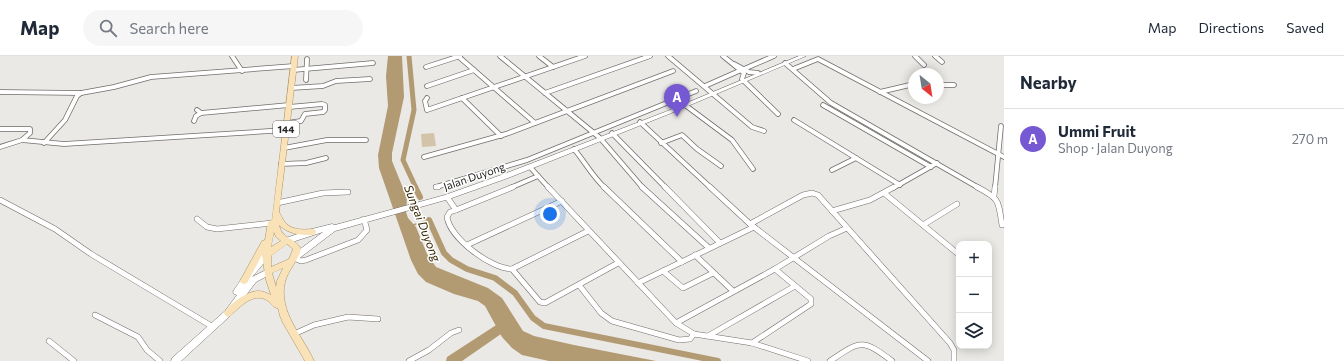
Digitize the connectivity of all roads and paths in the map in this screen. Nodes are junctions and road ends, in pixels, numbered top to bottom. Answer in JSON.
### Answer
{"nodes":[{"id":1,"x":232,"y":56,"type":"edge"},
{"id":2,"x":295,"y":56,"type":"edge"},
{"id":3,"x":460,"y":56,"type":"edge"},
{"id":4,"x":500,"y":56,"type":"edge"},
{"id":5,"x":539,"y":56,"type":"edge"},
{"id":6,"x":582,"y":56,"type":"edge"},
{"id":7,"x":650,"y":56,"type":"edge"},
{"id":8,"x":668,"y":56,"type":"edge"},
{"id":9,"x":723,"y":56,"type":"edge"},
{"id":10,"x":774,"y":56,"type":"edge"},
{"id":11,"x":803,"y":56,"type":"edge"},
{"id":12,"x":915,"y":56,"type":"edge"},
{"id":13,"x":935,"y":56,"type":"edge"},
{"id":14,"x":307,"y":59,"type":"dead end"},
{"id":15,"x":729,"y":61,"type":"junction"},
{"id":16,"x":942,"y":62,"type":"dead end"},
{"id":17,"x":373,"y":63,"type":"dead end"},
{"id":18,"x":785,"y":64,"type":"junction"},
{"id":19,"x":924,"y":65,"type":"dead end"},
{"id":20,"x":553,"y":66,"type":"junction"},
{"id":21,"x":426,"y":67,"type":"dead end"},
{"id":22,"x":293,"y":68,"type":"junction"},
{"id":23,"x":306,"y":69,"type":"junction"},
{"id":24,"x":744,"y":69,"type":"junction"},
{"id":25,"x":793,"y":69,"type":"junction"},
{"id":26,"x":474,"y":70,"type":"junction"},
{"id":27,"x":242,"y":71,"type":"junction"},
{"id":28,"x":673,"y":71,"type":"dead end"},
{"id":29,"x":739,"y":71,"type":"junction"},
{"id":30,"x":758,"y":73,"type":"junction"},
{"id":31,"x":525,"y":76,"type":"junction"},
{"id":32,"x":306,"y":80,"type":"dead end"},
{"id":33,"x":370,"y":80,"type":"dead end"},
{"id":34,"x":743,"y":80,"type":"junction"},
{"id":35,"x":908,"y":85,"type":"edge"},
{"id":36,"x":944,"y":85,"type":"edge"},
{"id":37,"x":954,"y":85,"type":"dead end"},
{"id":38,"x":427,"y":86,"type":"dead end"},
{"id":39,"x":705,"y":86,"type":"junction"},
{"id":40,"x":493,"y":87,"type":"junction"},
{"id":41,"x":291,"y":88,"type":"junction"},
{"id":42,"x":696,"y":91,"type":"dead end"},
{"id":43,"x":0,"y":92,"type":"edge"},
{"id":44,"x":713,"y":92,"type":"junction"},
{"id":45,"x":880,"y":92,"type":"junction"},
{"id":46,"x":545,"y":93,"type":"junction"},
{"id":47,"x":79,"y":94,"type":"junction"},
{"id":48,"x":427,"y":98,"type":"dead end"},
{"id":49,"x":462,"y":98,"type":"junction"},
{"id":50,"x":685,"y":105,"type":"junction"},
{"id":51,"x":823,"y":105,"type":"dead end"},
{"id":52,"x":289,"y":106,"type":"junction"},
{"id":53,"x":197,"y":110,"type":"dead end"},
{"id":54,"x":567,"y":111,"type":"junction"},
{"id":55,"x":664,"y":113,"type":"junction"},
{"id":56,"x":201,"y":114,"type":"junction"},
{"id":57,"x":778,"y":114,"type":"dead end"},
{"id":58,"x":794,"y":120,"type":"dead end"},
{"id":59,"x":194,"y":121,"type":"dead end"},
{"id":60,"x":640,"y":122,"type":"junction"},
{"id":61,"x":535,"y":123,"type":"junction"},
{"id":62,"x":286,"y":126,"type":"junction"},
{"id":63,"x":1001,"y":126,"type":"dead end"},
{"id":64,"x":0,"y":129,"type":"edge"},
{"id":65,"x":764,"y":131,"type":"dead end"},
{"id":66,"x":593,"y":132,"type":"junction"},
{"id":67,"x":612,"y":133,"type":"junction"},
{"id":68,"x":501,"y":136,"type":"junction"},
{"id":69,"x":600,"y":138,"type":"junction"},
{"id":70,"x":22,"y":140,"type":"junction"},
{"id":71,"x":366,"y":140,"type":"dead end"},
{"id":72,"x":44,"y":143,"type":"junction"},
{"id":73,"x":661,"y":143,"type":"junction"},
{"id":74,"x":0,"y":147,"type":"edge"},
{"id":75,"x":284,"y":148,"type":"junction"},
{"id":76,"x":574,"y":149,"type":"junction"},
{"id":77,"x":424,"y":157,"type":"dead end"},
{"id":78,"x":999,"y":157,"type":"junction"},
{"id":79,"x":1004,"y":157,"type":"edge"},
{"id":80,"x":326,"y":158,"type":"dead end"},
{"id":81,"x":856,"y":158,"type":"junction"},
{"id":82,"x":937,"y":163,"type":"junction"},
{"id":83,"x":282,"y":164,"type":"junction"},
{"id":84,"x":721,"y":166,"type":"dead end"},
{"id":85,"x":931,"y":167,"type":"junction"},
{"id":86,"x":530,"y":168,"type":"junction"},
{"id":87,"x":753,"y":169,"type":"dead end"},
{"id":88,"x":832,"y":170,"type":"dead end"},
{"id":89,"x":538,"y":176,"type":"junction"},
{"id":90,"x":900,"y":185,"type":"junction"},
{"id":91,"x":436,"y":187,"type":"dead end"},
{"id":92,"x":348,"y":192,"type":"dead end"},
{"id":93,"x":884,"y":193,"type":"junction"},
{"id":94,"x":994,"y":196,"type":"junction"},
{"id":95,"x":447,"y":197,"type":"junction"},
{"id":96,"x":0,"y":200,"type":"edge"},
{"id":97,"x":562,"y":201,"type":"junction"},
{"id":98,"x":957,"y":204,"type":"dead end"},
{"id":99,"x":276,"y":205,"type":"junction"},
{"id":100,"x":456,"y":210,"type":"junction"},
{"id":101,"x":832,"y":211,"type":"junction"},
{"id":102,"x":197,"y":219,"type":"dead end"},
{"id":103,"x":364,"y":219,"type":"junction"},
{"id":104,"x":272,"y":222,"type":"junction"},
{"id":105,"x":354,"y":222,"type":"junction"},
{"id":106,"x":752,"y":225,"type":"junction"},
{"id":107,"x":923,"y":225,"type":"junction"},
{"id":108,"x":1002,"y":225,"type":"dead end"},
{"id":109,"x":847,"y":228,"type":"junction"},
{"id":110,"x":588,"y":230,"type":"junction"},
{"id":111,"x":312,"y":232,"type":"junction"},
{"id":112,"x":270,"y":233,"type":"junction"},
{"id":113,"x":286,"y":241,"type":"junction"},
{"id":114,"x":720,"y":243,"type":"junction"},
{"id":115,"x":467,"y":245,"type":"junction"},
{"id":116,"x":709,"y":248,"type":"junction"},
{"id":117,"x":956,"y":252,"type":"edge"},
{"id":118,"x":266,"y":255,"type":"junction"},
{"id":119,"x":695,"y":256,"type":"junction"},
{"id":120,"x":294,"y":258,"type":"junction"},
{"id":121,"x":794,"y":258,"type":"junction"},
{"id":122,"x":682,"y":262,"type":"junction"},
{"id":123,"x":618,"y":263,"type":"junction"},
{"id":124,"x":512,"y":269,"type":"junction"},
{"id":125,"x":774,"y":269,"type":"junction"},
{"id":126,"x":663,"y":271,"type":"junction"},
{"id":127,"x":268,"y":272,"type":"junction"},
{"id":128,"x":714,"y":273,"type":"junction"},
{"id":129,"x":244,"y":281,"type":"junction"},
{"id":130,"x":638,"y":283,"type":"junction"},
{"id":131,"x":579,"y":285,"type":"junction"},
{"id":132,"x":795,"y":286,"type":"junction"},
{"id":133,"x":733,"y":291,"type":"junction"},
{"id":134,"x":280,"y":308,"type":"junction"},
{"id":135,"x":228,"y":313,"type":"junction"},
{"id":136,"x":95,"y":315,"type":"dead end"},
{"id":137,"x":378,"y":319,"type":"dead end"},
{"id":138,"x":286,"y":320,"type":"junction"},
{"id":139,"x":676,"y":323,"type":"junction"},
{"id":140,"x":216,"y":325,"type":"junction"},
{"id":141,"x":460,"y":330,"type":"dead end"},
{"id":142,"x":294,"y":334,"type":"junction"},
{"id":143,"x":694,"y":334,"type":"junction"},
{"id":144,"x":707,"y":336,"type":"junction"},
{"id":145,"x":49,"y":341,"type":"dead end"},
{"id":146,"x":752,"y":343,"type":"junction"},
{"id":147,"x":888,"y":360,"type":"edge"},
{"id":148,"x":74,"y":361,"type":"edge"},
{"id":149,"x":160,"y":361,"type":"edge"},
{"id":150,"x":175,"y":361,"type":"edge"},
{"id":151,"x":310,"y":361,"type":"edge"},
{"id":152,"x":409,"y":361,"type":"edge"},
{"id":153,"x":808,"y":361,"type":"edge"},
{"id":154,"x":830,"y":361,"type":"edge"},
{"id":155,"x":928,"y":361,"type":"edge"},
{"id":156,"x":954,"y":361,"type":"edge"}],
"edges":[{"from":1,"to":27,"type":"street"},
{"from":2,"to":22,"type":"main road","number":"144"},
{"from":3,"to":21,"type":"street"},
{"from":3,"to":26,"type":"street"},
{"from":4,"to":31,"type":"street"},
{"from":5,"to":20,"type":"street"},
{"from":6,"to":20,"type":"street"},
{"from":7,"to":46,"type":"street"},
{"from":8,"to":39,"type":"street"},
{"from":9,"to":15,"type":"street"},
{"from":10,"to":24,"type":"street"},
{"from":11,"to":18,"type":"main road","name":"Jalan Duyong"},
{"from":12,"to":19,"type":"street"},
{"from":13,"to":16,"type":"street"},
{"from":14,"to":23,"type":"street"},
{"from":15,"to":24,"type":"street"},
{"from":15,"to":29,"type":"street"},
{"from":17,"to":23,"type":"street"},
{"from":18,"to":25,"type":"street"},
{"from":18,"to":30,"type":"main road","name":"Jalan Duyong"},
{"from":18,"to":34,"type":"main road","name":"Jalan Duyong"},
{"from":20,"to":31,"type":"street"},
{"from":22,"to":23,"type":"street"},
{"from":22,"to":27,"type":"street"},
{"from":22,"to":41,"type":"main road","number":"144"},
{"from":23,"to":32,"type":"street"},
{"from":24,"to":30,"type":"street"},
{"from":25,"to":45,"type":"street"},
{"from":25,"to":82,"type":"street"},
{"from":26,"to":38,"type":"street"},
{"from":26,"to":40,"type":"street"},
{"from":27,"to":47,"type":"street"},
{"from":28,"to":54,"type":"street"},
{"from":29,"to":34,"type":"street"},
{"from":29,"to":39,"type":"street"},
{"from":30,"to":34,"type":"main road","name":"Jalan Duyong"},
{"from":31,"to":40,"type":"street"},
{"from":31,"to":46,"type":"street"},
{"from":33,"to":41,"type":"street"},
{"from":34,"to":44,"type":"main road","name":"Jalan Duyong"},
{"from":34,"to":57,"type":"street"},
{"from":35,"to":45,"type":"street"},
{"from":36,"to":37,"type":"street"},
{"from":39,"to":44,"type":"street"},
{"from":40,"to":49,"type":"street"},
{"from":40,"to":61,"type":"street"},
{"from":41,"to":52,"type":"main road","number":"144"},
{"from":42,"to":66,"type":"street"},
{"from":43,"to":47,"type":"street"},
{"from":44,"to":50,"type":"main road","name":"Jalan Duyong"},
{"from":44,"to":55,"type":"main road","name":"Jalan Duyong"},
{"from":44,"to":65,"type":"street"},
{"from":45,"to":78,"type":"street"},
{"from":46,"to":54,"type":"street"},
{"from":47,"to":72,"type":"street"},
{"from":48,"to":49,"type":"street"},
{"from":49,"to":68,"type":"street"},
{"from":50,"to":55,"type":"main road","name":"Jalan Duyong"},
{"from":50,"to":87,"type":"street"},
{"from":51,"to":85,"type":"street"},
{"from":52,"to":56,"type":"street"},
{"from":52,"to":62,"type":"main road","number":"144"},
{"from":52,"to":62,"type":"street"},
{"from":53,"to":56,"type":"street"},
{"from":54,"to":61,"type":"street"},
{"from":54,"to":66,"type":"street"},
{"from":55,"to":60,"type":"main road","name":"Jalan Duyong"},
{"from":56,"to":59,"type":"street"},
{"from":58,"to":81,"type":"street"},
{"from":60,"to":67,"type":"main road","name":"Jalan Duyong"},
{"from":60,"to":73,"type":"street"},
{"from":61,"to":68,"type":"street"},
{"from":62,"to":72,"type":"street"},
{"from":62,"to":75,"type":"main road","number":"144"},
{"from":63,"to":78,"type":"street"},
{"from":64,"to":70,"type":"street"},
{"from":66,"to":69,"type":"street"},
{"from":66,"to":91,"type":"street"},
{"from":67,"to":69,"type":"main road","name":"Jalan Duyong"},
{"from":67,"to":114,"type":"street"},
{"from":68,"to":77,"type":"street"},
{"from":69,"to":76,"type":"main road","name":"Jalan Duyong"},
{"from":69,"to":116,"type":"street"},
{"from":70,"to":72,"type":"street"},
{"from":70,"to":74,"type":"street"},
{"from":71,"to":75,"type":"street"},
{"from":73,"to":84,"type":"street"},
{"from":73,"to":106,"type":"street"},
{"from":75,"to":83,"type":"main road","number":"144"},
{"from":76,"to":86,"type":"main road","name":"Jalan Duyong"},
{"from":76,"to":122,"type":"street"},
{"from":78,"to":79,"type":"street"},
{"from":78,"to":94,"type":"street"},
{"from":80,"to":83,"type":"street"},
{"from":81,"to":88,"type":"street"},
{"from":81,"to":90,"type":"street"},
{"from":82,"to":85,"type":"street"},
{"from":82,"to":94,"type":"street"},
{"from":83,"to":99,"type":"main road","number":"144"},
{"from":85,"to":90,"type":"street"},
{"from":86,"to":89,"type":"street"},
{"from":86,"to":95,"type":"main road","name":"Jalan Duyong"},
{"from":89,"to":97,"type":"street"},
{"from":89,"to":100,"type":"street"},
{"from":90,"to":93,"type":"street"},
{"from":92,"to":99,"type":"street"},
{"from":93,"to":101,"type":"street"},
{"from":93,"to":107,"type":"street"},
{"from":94,"to":108,"type":"street"},
{"from":95,"to":100,"type":"street"},
{"from":95,"to":103,"type":"main road","name":"Jalan Duyong"},
{"from":96,"to":140,"type":"street"},
{"from":97,"to":110,"type":"street"},
{"from":97,"to":115,"type":"street"},
{"from":98,"to":107,"type":"street"},
{"from":99,"to":104,"type":"main road","number":"144"},
{"from":99,"to":111,"type":"main road"},
{"from":99,"to":113,"type":"main road","number":"144"},
{"from":100,"to":115,"type":"street"},
{"from":101,"to":106,"type":"street"},
{"from":101,"to":109,"type":"street"},
{"from":102,"to":104,"type":"street"},
{"from":103,"to":105,"type":"main road","name":"Jalan Duyong"},
{"from":103,"to":120,"type":"street"},
{"from":104,"to":112,"type":"main road","number":"144"},
{"from":105,"to":111,"type":"main road"},
{"from":105,"to":120,"type":"main road","name":"Jalan Duyong"},
{"from":106,"to":114,"type":"street"},
{"from":106,"to":121,"type":"street"},
{"from":107,"to":117,"type":"street"},
{"from":109,"to":121,"type":"street"},
{"from":109,"to":156,"type":"street"},
{"from":110,"to":123,"type":"street"},
{"from":110,"to":124,"type":"street"},
{"from":111,"to":113,"type":"main road"},
{"from":112,"to":118,"type":"main road","number":"144"},
{"from":112,"to":129,"type":"main road"},
{"from":113,"to":118,"type":"main road","number":"144"},
{"from":113,"to":120,"type":"main road","number":"144"},
{"from":114,"to":116,"type":"street"},
{"from":115,"to":124,"type":"street"},
{"from":116,"to":119,"type":"street"},
{"from":118,"to":127,"type":"main road","number":"144"},
{"from":118,"to":129,"type":"main road","number":"144"},
{"from":119,"to":122,"type":"street"},
{"from":119,"to":128,"type":"street"},
{"from":120,"to":127,"type":"main road"},
{"from":120,"to":138,"type":"main road","number":"144"},
{"from":121,"to":125,"type":"street"},
{"from":121,"to":155,"type":"street"},
{"from":122,"to":126,"type":"street"},
{"from":123,"to":130,"type":"street"},
{"from":123,"to":131,"type":"street"},
{"from":124,"to":131,"type":"street"},
{"from":125,"to":132,"type":"street"},
{"from":125,"to":133,"type":"street"},
{"from":126,"to":128,"type":"street"},
{"from":126,"to":130,"type":"street"},
{"from":127,"to":134,"type":"main road","number":"144"},
{"from":127,"to":135,"type":"main road"},
{"from":128,"to":133,"type":"street"},
{"from":129,"to":140,"type":"main road"},
{"from":130,"to":139,"type":"street"},
{"from":131,"to":143,"type":"street"},
{"from":132,"to":144,"type":"street"},
{"from":132,"to":146,"type":"street"},
{"from":133,"to":139,"type":"street"},
{"from":134,"to":135,"type":"main road"},
{"from":134,"to":138,"type":"main road","number":"144"},
{"from":135,"to":140,"type":"main road"},
{"from":136,"to":149,"type":"street"},
{"from":137,"to":142,"type":"street"},
{"from":138,"to":142,"type":"main road","number":"144"},
{"from":139,"to":143,"type":"street"},
{"from":140,"to":150,"type":"main road"},
{"from":141,"to":152,"type":"street"},
{"from":142,"to":151,"type":"main road","number":"144"},
{"from":143,"to":144,"type":"street"},
{"from":144,"to":146,"type":"street"},
{"from":145,"to":148,"type":"street"},
{"from":146,"to":153,"type":"street"},
{"from":147,"to":154,"type":"street"}]}
